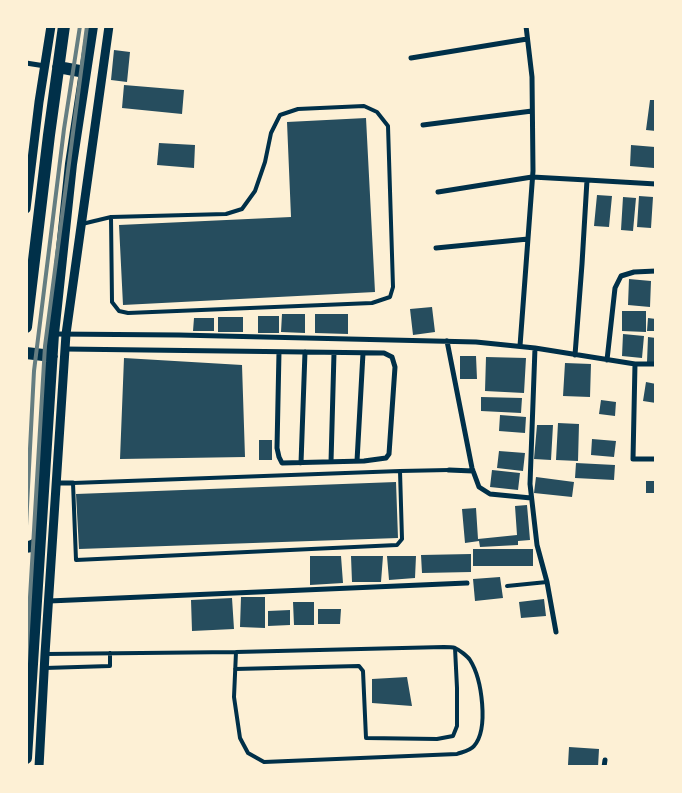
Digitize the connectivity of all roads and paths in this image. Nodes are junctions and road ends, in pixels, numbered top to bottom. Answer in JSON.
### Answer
{"nodes":[{"id":1,"x":51,"y":26,"type":"edge"},
{"id":2,"x":64,"y":26,"type":"edge"},
{"id":3,"x":92,"y":26,"type":"edge"},
{"id":4,"x":109,"y":26,"type":"edge"},
{"id":5,"x":526,"y":26,"type":"edge"},
{"id":6,"x":527,"y":39,"type":"junction"},
{"id":7,"x":411,"y":58,"type":"dead end"},
{"id":8,"x":26,"y":63,"type":"edge"},
{"id":9,"x":45,"y":66,"type":"junction"},
{"id":10,"x":58,"y":67,"type":"junction"},
{"id":11,"x":85,"y":72,"type":"junction"},
{"id":12,"x":532,"y":111,"type":"junction"},
{"id":13,"x":423,"y":125,"type":"dead end"},
{"id":14,"x":532,"y":177,"type":"junction"},
{"id":15,"x":587,"y":180,"type":"junction"},
{"id":16,"x":656,"y":184,"type":"edge"},
{"id":17,"x":438,"y":192,"type":"dead end"},
{"id":18,"x":26,"y":209,"type":"edge"},
{"id":19,"x":111,"y":217,"type":"junction"},
{"id":20,"x":82,"y":224,"type":"junction"},
{"id":21,"x":528,"y":239,"type":"junction"},
{"id":22,"x":436,"y":248,"type":"dead end"},
{"id":23,"x":656,"y":271,"type":"edge"},
{"id":24,"x":26,"y":327,"type":"edge"},
{"id":25,"x":60,"y":334,"type":"junction"},
{"id":26,"x":447,"y":341,"type":"junction"},
{"id":27,"x":520,"y":346,"type":"junction"},
{"id":28,"x":535,"y":348,"type":"junction"},
{"id":29,"x":65,"y":349,"type":"junction"},
{"id":30,"x":279,"y":352,"type":"junction"},
{"id":31,"x":305,"y":352,"type":"junction"},
{"id":32,"x":26,"y":353,"type":"edge"},
{"id":33,"x":334,"y":353,"type":"junction"},
{"id":34,"x":362,"y":353,"type":"junction"},
{"id":35,"x":575,"y":355,"type":"junction"},
{"id":36,"x":52,"y":356,"type":"junction"},
{"id":37,"x":607,"y":360,"type":"junction"},
{"id":38,"x":635,"y":364,"type":"junction"},
{"id":39,"x":656,"y":364,"type":"edge"},
{"id":40,"x":656,"y":459,"type":"edge"},
{"id":41,"x":357,"y":461,"type":"junction"},
{"id":42,"x":331,"y":462,"type":"junction"},
{"id":43,"x":301,"y":463,"type":"junction"},
{"id":44,"x":449,"y":470,"type":"joint"},
{"id":45,"x":400,"y":471,"type":"junction"},
{"id":46,"x":473,"y":471,"type":"junction"},
{"id":47,"x":56,"y":483,"type":"junction"},
{"id":48,"x":73,"y":483,"type":"junction"},
{"id":49,"x":531,"y":498,"type":"junction"},
{"id":50,"x":40,"y":539,"type":"junction"},
{"id":51,"x":26,"y":547,"type":"edge"},
{"id":52,"x":26,"y":579,"type":"edge"},
{"id":53,"x":547,"y":582,"type":"junction"},
{"id":54,"x":467,"y":583,"type":"dead end"},
{"id":55,"x":507,"y":586,"type":"dead end"},
{"id":56,"x":37,"y":589,"type":"junction"},
{"id":57,"x":49,"y":601,"type":"junction"},
{"id":58,"x":41,"y":625,"type":"junction"},
{"id":59,"x":556,"y":632,"type":"dead end"},
{"id":60,"x":455,"y":648,"type":"junction"},
{"id":61,"x":236,"y":652,"type":"junction"},
{"id":62,"x":110,"y":653,"type":"junction"},
{"id":63,"x":45,"y":654,"type":"junction"},
{"id":64,"x":45,"y":668,"type":"junction"},
{"id":65,"x":235,"y":669,"type":"junction"},
{"id":66,"x":26,"y":758,"type":"edge"},
{"id":67,"x":604,"y":760,"type":"dead end"},
{"id":68,"x":39,"y":767,"type":"edge"},
{"id":69,"x":604,"y":767,"type":"edge"}],
"edges":[{"from":1,"to":9,"type":"street"},
{"from":2,"to":10,"type":"main road"},
{"from":3,"to":11,"type":"main road"},
{"from":4,"to":20,"type":"street"},
{"from":5,"to":6,"type":"street"},
{"from":6,"to":7,"type":"street"},
{"from":6,"to":12,"type":"street"},
{"from":8,"to":9,"type":"street"},
{"from":9,"to":18,"type":"street"},
{"from":10,"to":11,"type":"main road"},
{"from":10,"to":24,"type":"main road"},
{"from":11,"to":25,"type":"main road"},
{"from":12,"to":13,"type":"street"},
{"from":12,"to":14,"type":"street"},
{"from":14,"to":15,"type":"street"},
{"from":14,"to":17,"type":"street"},
{"from":14,"to":21,"type":"street"},
{"from":15,"to":16,"type":"street"},
{"from":15,"to":35,"type":"street"},
{"from":19,"to":19,"type":"lane"},
{"from":19,"to":20,"type":"lane"},
{"from":20,"to":25,"type":"street"},
{"from":21,"to":22,"type":"street"},
{"from":21,"to":27,"type":"street"},
{"from":23,"to":37,"type":"street"},
{"from":25,"to":26,"type":"street"},
{"from":25,"to":29,"type":"street"},
{"from":25,"to":36,"type":"main road"},
{"from":26,"to":27,"type":"street"},
{"from":26,"to":46,"type":"street"},
{"from":27,"to":28,"type":"street"},
{"from":28,"to":35,"type":"street"},
{"from":28,"to":49,"type":"street"},
{"from":29,"to":30,"type":"street"},
{"from":29,"to":47,"type":"street"},
{"from":30,"to":31,"type":"street"},
{"from":30,"to":43,"type":"street"},
{"from":31,"to":33,"type":"street"},
{"from":31,"to":43,"type":"street"},
{"from":32,"to":36,"type":"main road"},
{"from":33,"to":34,"type":"street"},
{"from":33,"to":42,"type":"street"},
{"from":34,"to":41,"type":"street"},
{"from":34,"to":41,"type":"street"},
{"from":35,"to":37,"type":"street"},
{"from":36,"to":50,"type":"main road"},
{"from":37,"to":38,"type":"street"},
{"from":38,"to":39,"type":"street"},
{"from":38,"to":40,"type":"street"},
{"from":41,"to":42,"type":"street"},
{"from":42,"to":43,"type":"street"},
{"from":44,"to":45,"type":"lane"},
{"from":44,"to":46,"type":"street"},
{"from":45,"to":48,"type":"lane"},
{"from":45,"to":48,"type":"lane"},
{"from":46,"to":49,"type":"street"},
{"from":47,"to":48,"type":"street"},
{"from":47,"to":57,"type":"street"},
{"from":49,"to":53,"type":"street"},
{"from":50,"to":51,"type":"main road"},
{"from":50,"to":56,"type":"main road"},
{"from":52,"to":56,"type":"main road"},
{"from":53,"to":55,"type":"lane"},
{"from":53,"to":59,"type":"street"},
{"from":54,"to":57,"type":"street"},
{"from":56,"to":58,"type":"main road"},
{"from":57,"to":58,"type":"street"},
{"from":58,"to":63,"type":"street"},
{"from":58,"to":66,"type":"main road"},
{"from":60,"to":61,"type":"lane"},
{"from":60,"to":65,"type":"lane"},
{"from":60,"to":65,"type":"lane"},
{"from":61,"to":62,"type":"lane"},
{"from":61,"to":65,"type":"lane"},
{"from":62,"to":63,"type":"lane"},
{"from":62,"to":64,"type":"lane"},
{"from":63,"to":64,"type":"street"},
{"from":64,"to":68,"type":"street"},
{"from":67,"to":69,"type":"street"}]}
